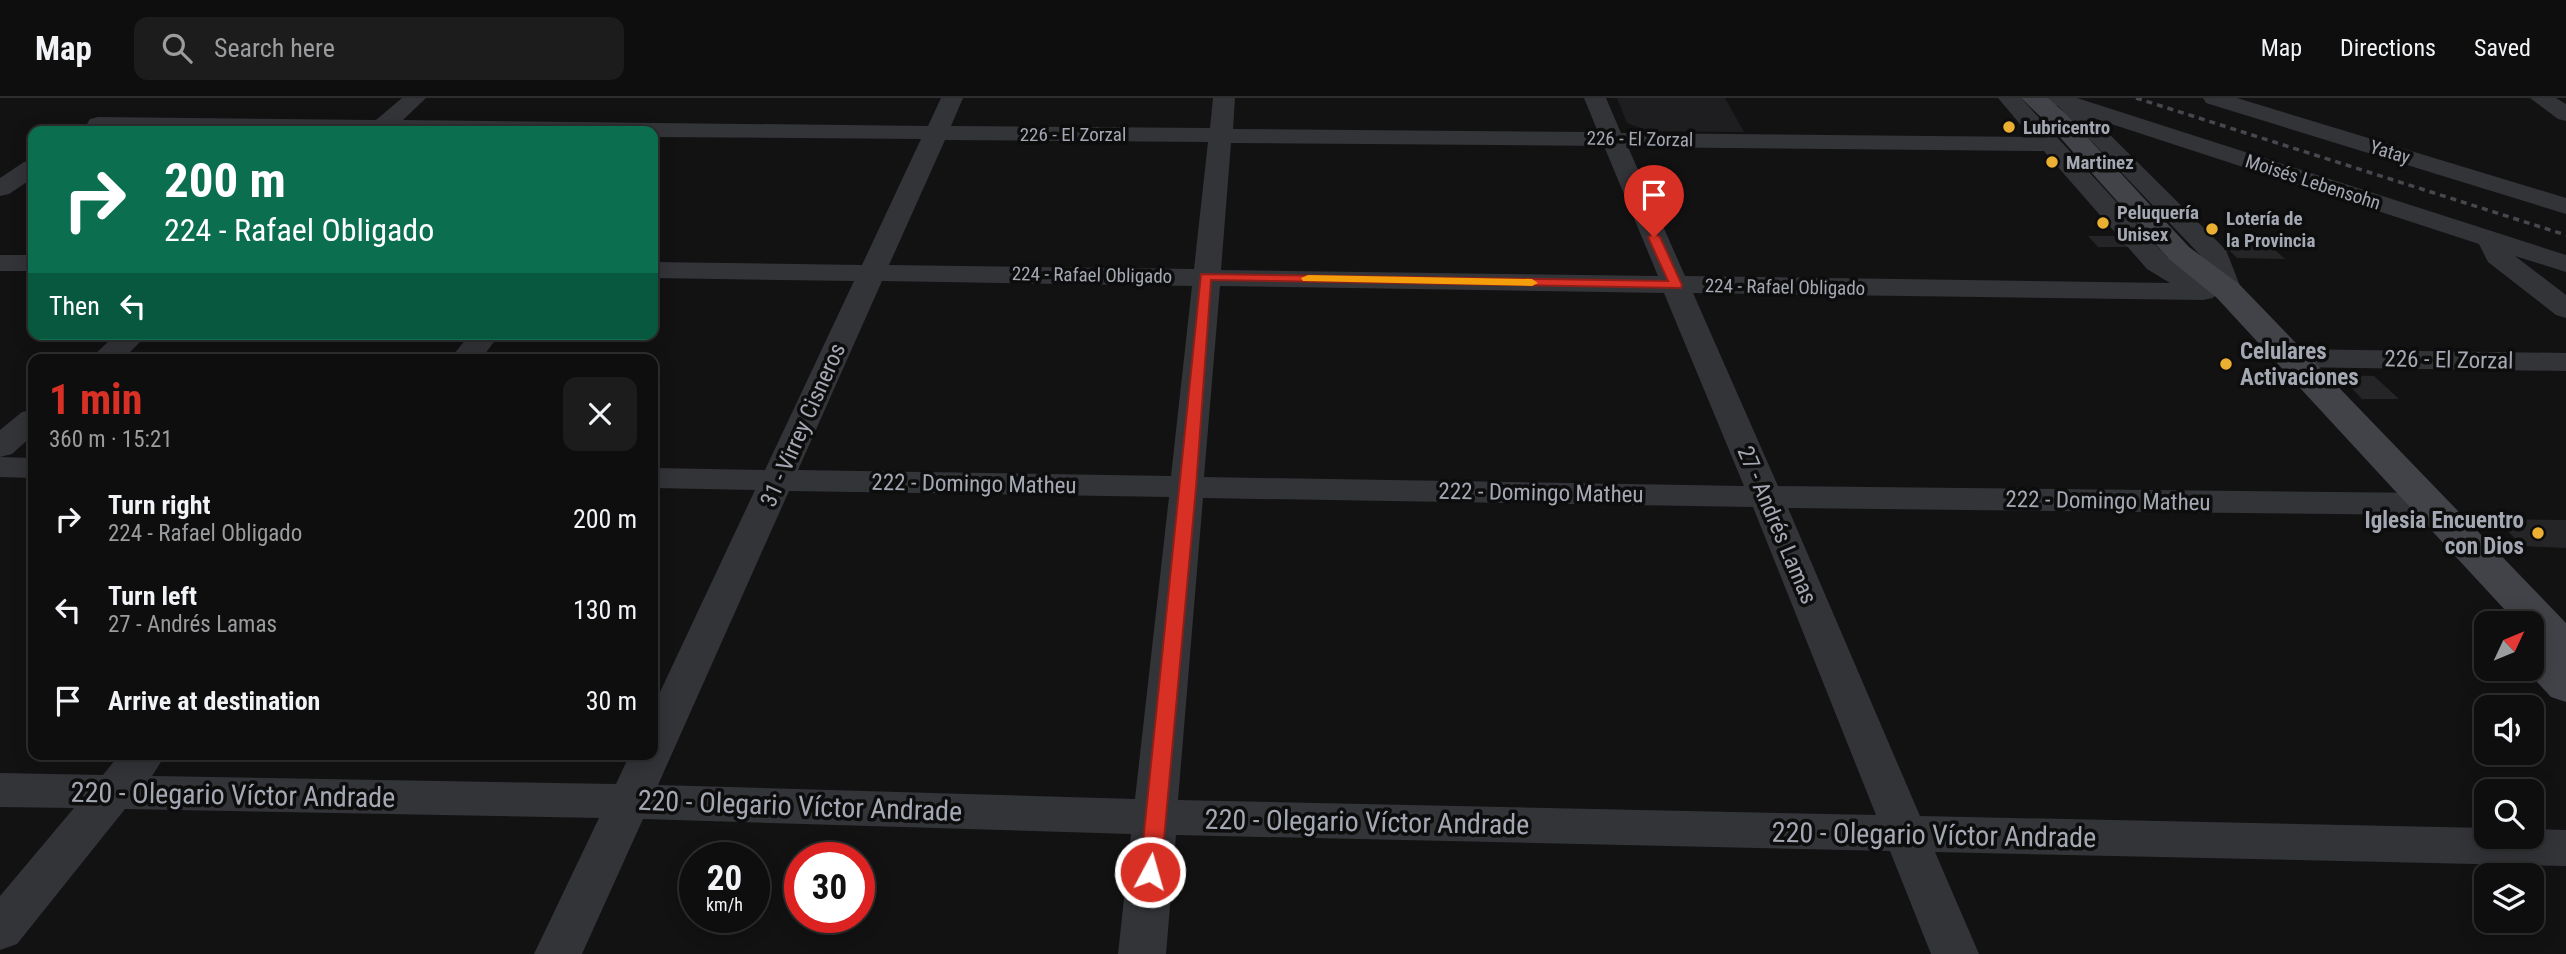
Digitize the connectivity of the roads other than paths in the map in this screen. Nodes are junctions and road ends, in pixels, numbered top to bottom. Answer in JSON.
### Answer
{"nodes":[{"id":1,"x":415,"y":98,"type":"edge"},
{"id":2,"x":951,"y":98,"type":"edge"},
{"id":3,"x":1224,"y":98,"type":"edge"},
{"id":4,"x":1595,"y":98,"type":"edge"},
{"id":5,"x":2009,"y":98,"type":"edge"},
{"id":6,"x":2033,"y":98,"type":"edge"},
{"id":7,"x":2214,"y":98,"type":"edge"},
{"id":8,"x":2290,"y":98,"type":"edge"},
{"id":9,"x":2540,"y":98,"type":"edge"},
{"id":10,"x":133,"y":102,"type":"dead end"},
{"id":11,"x":2055,"y":110,"type":"edge"},
{"id":12,"x":2566,"y":114,"type":"edge"},
{"id":13,"x":657,"y":122,"type":"edge"},
{"id":14,"x":94,"y":126,"type":"edge"},
{"id":15,"x":383,"y":126,"type":"edge"},
{"id":16,"x":499,"y":126,"type":"edge"},
{"id":17,"x":2154,"y":131,"type":"junction"},
{"id":18,"x":937,"y":133,"type":"junction"},
{"id":19,"x":1222,"y":135,"type":"junction"},
{"id":20,"x":2339,"y":136,"type":"junction"},
{"id":21,"x":1611,"y":139,"type":"junction"},
{"id":22,"x":2101,"y":141,"type":"junction"},
{"id":23,"x":28,"y":170,"type":"edge"},
{"id":24,"x":0,"y":188,"type":"edge"},
{"id":25,"x":2566,"y":206,"type":"edge"},
{"id":26,"x":2493,"y":240,"type":"junction"},
{"id":27,"x":0,"y":262,"type":"edge"},
{"id":28,"x":28,"y":263,"type":"edge"},
{"id":29,"x":2566,"y":264,"type":"edge"},
{"id":30,"x":658,"y":270,"type":"edge"},
{"id":31,"x":871,"y":273,"type":"junction"},
{"id":32,"x":1205,"y":276,"type":"junction"},
{"id":33,"x":1676,"y":285,"type":"junction"},
{"id":34,"x":2215,"y":291,"type":"junction"},
{"id":35,"x":2566,"y":309,"type":"edge"},
{"id":36,"x":127,"y":340,"type":"edge"},
{"id":37,"x":481,"y":340,"type":"edge"},
{"id":38,"x":111,"y":354,"type":"edge"},
{"id":39,"x":469,"y":354,"type":"edge"},
{"id":40,"x":2291,"y":358,"type":"junction"},
{"id":41,"x":2566,"y":362,"type":"edge"},
{"id":42,"x":28,"y":423,"type":"edge"},
{"id":43,"x":0,"y":447,"type":"edge"},
{"id":44,"x":0,"y":467,"type":"edge"},
{"id":45,"x":28,"y":467,"type":"edge"},
{"id":46,"x":658,"y":478,"type":"edge"},
{"id":47,"x":778,"y":480,"type":"junction"},
{"id":48,"x":1188,"y":488,"type":"junction"},
{"id":49,"x":1766,"y":497,"type":"junction"},
{"id":50,"x":2412,"y":504,"type":"junction"},
{"id":51,"x":2497,"y":611,"type":"edge"},
{"id":52,"x":2566,"y":649,"type":"edge"},
{"id":53,"x":2544,"y":663,"type":"edge"},
{"id":54,"x":2566,"y":686,"type":"edge"},
{"id":55,"x":658,"y":740,"type":"edge"},
{"id":56,"x":140,"y":760,"type":"edge"},
{"id":57,"x":649,"y":760,"type":"edge"},
{"id":58,"x":0,"y":790,"type":"edge"},
{"id":59,"x":113,"y":794,"type":"junction"},
{"id":60,"x":630,"y":801,"type":"junction"},
{"id":61,"x":1156,"y":817,"type":"junction"},
{"id":62,"x":1906,"y":834,"type":"junction"},
{"id":63,"x":2566,"y":848,"type":"edge"},
{"id":64,"x":0,"y":930,"type":"edge"},
{"id":65,"x":558,"y":954,"type":"edge"},
{"id":66,"x":1142,"y":954,"type":"edge"},
{"id":67,"x":1955,"y":954,"type":"edge"}],
"edges":[{"from":1,"to":15,"type":"street"},
{"from":2,"to":18,"type":"street","name":"31 - Virrey Cisneros"},
{"from":3,"to":19,"type":"street"},
{"from":4,"to":21,"type":"street","name":"27 - Andrés Lamas"},
{"from":5,"to":11,"type":"street"},
{"from":6,"to":11,"type":"main road"},
{"from":7,"to":20,"type":"street","name":"Yatay"},
{"from":8,"to":20,"type":"street"},
{"from":9,"to":12,"type":"street"},
{"from":10,"to":14,"type":"street"},
{"from":11,"to":17,"type":"street","name":"Moisés Lebensohn"},
{"from":11,"to":21,"type":"street","name":"226 - El Zorzal"},
{"from":11,"to":22,"type":"street"},
{"from":11,"to":34,"type":"main road"},
{"from":11,"to":34,"type":"street"},
{"from":13,"to":16,"type":"street","name":"226 - El Zorzal"},
{"from":13,"to":18,"type":"street","name":"226 - El Zorzal"},
{"from":17,"to":22,"type":"street"},
{"from":17,"to":26,"type":"street","name":"Moisés Lebensohn"},
{"from":18,"to":19,"type":"street","name":"226 - El Zorzal"},
{"from":18,"to":31,"type":"street","name":"31 - Virrey Cisneros"},
{"from":19,"to":21,"type":"street","name":"226 - El Zorzal"},
{"from":19,"to":32,"type":"street"},
{"from":20,"to":25,"type":"street","name":"Yatay"},
{"from":21,"to":33,"type":"street","name":"27 - Andrés Lamas"},
{"from":22,"to":34,"type":"street"},
{"from":23,"to":24,"type":"street"},
{"from":26,"to":29,"type":"street","name":"Moisés Lebensohn"},
{"from":26,"to":35,"type":"street"},
{"from":27,"to":28,"type":"street"},
{"from":30,"to":31,"type":"street","name":"224 - Rafael Obligado"},
{"from":31,"to":32,"type":"street","name":"224 - Rafael Obligado"},
{"from":31,"to":47,"type":"street","name":"31 - Virrey Cisneros"},
{"from":32,"to":33,"type":"street","name":"224 - Rafael Obligado"},
{"from":32,"to":48,"type":"street"},
{"from":33,"to":34,"type":"street","name":"224 - Rafael Obligado"},
{"from":33,"to":49,"type":"street","name":"27 - Andrés Lamas"},
{"from":34,"to":40,"type":"main road"},
{"from":34,"to":50,"type":"main road"},
{"from":36,"to":38,"type":"street"},
{"from":37,"to":39,"type":"street"},
{"from":40,"to":41,"type":"street","name":"226 - El Zorzal"},
{"from":40,"to":50,"type":"main road"},
{"from":42,"to":43,"type":"street"},
{"from":44,"to":45,"type":"street"},
{"from":46,"to":47,"type":"street","name":"222 - Domingo Matheu"},
{"from":47,"to":48,"type":"street","name":"222 - Domingo Matheu"},
{"from":47,"to":55,"type":"street","name":"31 - Virrey Cisneros"},
{"from":48,"to":49,"type":"street","name":"222 - Domingo Matheu"},
{"from":48,"to":61,"type":"street"},
{"from":49,"to":50,"type":"street","name":"222 - Domingo Matheu"},
{"from":49,"to":62,"type":"street","name":"27 - Andrés Lamas"},
{"from":50,"to":51,"type":"main road"},
{"from":50,"to":52,"type":"main road"},
{"from":53,"to":54,"type":"main road"},
{"from":56,"to":59,"type":"street"},
{"from":57,"to":60,"type":"street","name":"31 - Virrey Cisneros"},
{"from":58,"to":59,"type":"street","name":"220 - Olegario Víctor Andrade"},
{"from":59,"to":60,"type":"street","name":"220 - Olegario Víctor Andrade"},
{"from":59,"to":64,"type":"street"},
{"from":60,"to":61,"type":"street","name":"220 - Olegario Víctor Andrade"},
{"from":60,"to":65,"type":"street","name":"31 - Virrey Cisneros"},
{"from":61,"to":62,"type":"street","name":"220 - Olegario Víctor Andrade"},
{"from":61,"to":66,"type":"street"},
{"from":62,"to":63,"type":"street","name":"220 - Olegario Víctor Andrade"},
{"from":62,"to":67,"type":"street","name":"27 - Andrés Lamas"}]}
